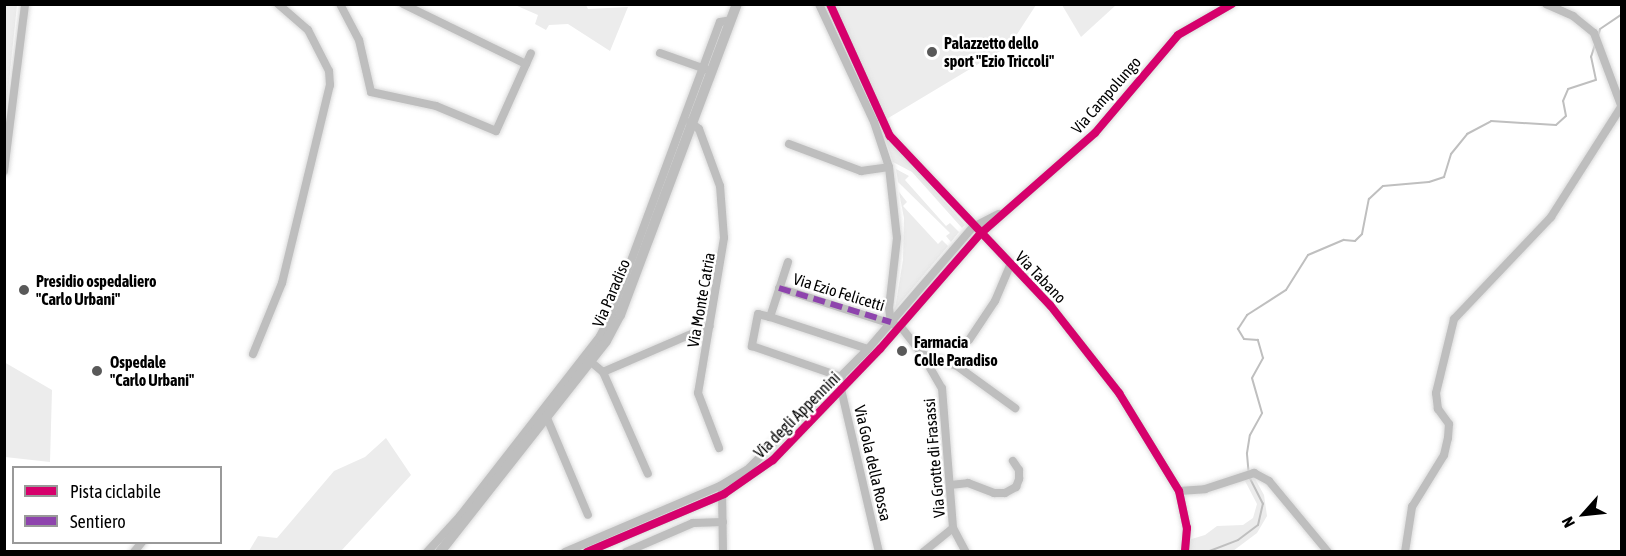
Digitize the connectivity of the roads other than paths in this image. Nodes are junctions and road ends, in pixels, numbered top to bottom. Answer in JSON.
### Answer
{"nodes":[{"id":1,"x":25,"y":4,"type":"edge"},
{"id":2,"x":278,"y":4,"type":"edge"},
{"id":3,"x":340,"y":4,"type":"edge"},
{"id":4,"x":403,"y":4,"type":"edge"},
{"id":5,"x":737,"y":4,"type":"edge"},
{"id":6,"x":819,"y":4,"type":"edge"},
{"id":7,"x":830,"y":4,"type":"edge"},
{"id":8,"x":1232,"y":4,"type":"edge"},
{"id":9,"x":1546,"y":4,"type":"edge"},
{"id":10,"x":531,"y":53,"type":"dead end"},
{"id":11,"x":660,"y":53,"type":"dead end"},
{"id":12,"x":526,"y":64,"type":"junction"},
{"id":13,"x":708,"y":70,"type":"junction"},
{"id":14,"x":1621,"y":107,"type":"edge"},
{"id":15,"x":688,"y":121,"type":"junction"},
{"id":16,"x":789,"y":144,"type":"dead end"},
{"id":17,"x":889,"y":167,"type":"junction"},
{"id":18,"x":4,"y":171,"type":"edge"},
{"id":19,"x":1005,"y":211,"type":"junction"},
{"id":20,"x":973,"y":227,"type":"junction"},
{"id":21,"x":980,"y":234,"type":"junction"},
{"id":22,"x":788,"y":262,"type":"dead end"},
{"id":23,"x":1010,"y":265,"type":"junction"},
{"id":24,"x":779,"y":288,"type":"junction"},
{"id":25,"x":770,"y":318,"type":"junction"},
{"id":26,"x":891,"y":322,"type":"junction"},
{"id":27,"x":711,"y":326,"type":"junction"},
{"id":28,"x":901,"y":327,"type":"junction"},
{"id":29,"x":969,"y":340,"type":"dead end"},
{"id":30,"x":868,"y":349,"type":"junction"},
{"id":31,"x":253,"y":354,"type":"dead end"},
{"id":32,"x":921,"y":354,"type":"junction"},
{"id":33,"x":591,"y":362,"type":"junction"},
{"id":34,"x":603,"y":372,"type":"junction"},
{"id":35,"x":839,"y":379,"type":"junction"},
{"id":36,"x":842,"y":390,"type":"junction"},
{"id":37,"x":1015,"y":408,"type":"dead end"},
{"id":38,"x":547,"y":418,"type":"junction"},
{"id":39,"x":719,"y":448,"type":"dead end"},
{"id":40,"x":1013,"y":461,"type":"dead end"},
{"id":41,"x":648,"y":474,"type":"dead end"},
{"id":42,"x":950,"y":485,"type":"junction"},
{"id":43,"x":722,"y":490,"type":"junction"},
{"id":44,"x":1179,"y":491,"type":"junction"},
{"id":45,"x":588,"y":515,"type":"dead end"},
{"id":46,"x":464,"y":518,"type":"junction"},
{"id":47,"x":723,"y":522,"type":"junction"},
{"id":48,"x":953,"y":528,"type":"junction"},
{"id":49,"x":427,"y":552,"type":"edge"},
{"id":50,"x":440,"y":552,"type":"edge"},
{"id":51,"x":565,"y":552,"type":"edge"},
{"id":52,"x":587,"y":552,"type":"edge"},
{"id":53,"x":626,"y":552,"type":"edge"},
{"id":54,"x":723,"y":552,"type":"edge"},
{"id":55,"x":879,"y":552,"type":"edge"},
{"id":56,"x":923,"y":552,"type":"edge"},
{"id":57,"x":966,"y":552,"type":"edge"},
{"id":58,"x":1185,"y":552,"type":"edge"},
{"id":59,"x":1328,"y":552,"type":"edge"},
{"id":60,"x":1405,"y":552,"type":"edge"}],
"edges":[{"from":1,"to":18,"type":"street"},
{"from":2,"to":31,"type":"street"},
{"from":3,"to":12,"type":"street"},
{"from":4,"to":12,"type":"street"},
{"from":5,"to":13,"type":"main road","name":"Via Paradiso"},
{"from":6,"to":17,"type":"street"},
{"from":7,"to":20,"type":"street","name":"Via Tabano"},
{"from":8,"to":19,"type":"street","name":"Via Campolungo"},
{"from":9,"to":14,"type":"street"},
{"from":10,"to":12,"type":"street"},
{"from":11,"to":13,"type":"street"},
{"from":13,"to":15,"type":"main road","name":"Via Paradiso"},
{"from":14,"to":60,"type":"street"},
{"from":15,"to":27,"type":"street","name":"Via Monte Catria"},
{"from":15,"to":33,"type":"main road","name":"Via Paradiso"},
{"from":15,"to":46,"type":"street"},
{"from":16,"to":17,"type":"street"},
{"from":17,"to":26,"type":"street"},
{"from":19,"to":20,"type":"street","name":"Via Campolungo"},
{"from":19,"to":21,"type":"street","name":"Via Campolungo"},
{"from":20,"to":21,"type":"street","name":"Via Tabano"},
{"from":20,"to":26,"type":"street","name":"Via degli Appennini"},
{"from":21,"to":23,"type":"street","name":"Via Tabano"},
{"from":21,"to":28,"type":"street","name":"Via degli Appennini"},
{"from":22,"to":24,"type":"street"},
{"from":23,"to":29,"type":"street"},
{"from":23,"to":44,"type":"street","name":"Via Tabano"},
{"from":24,"to":25,"type":"street"},
{"from":24,"to":26,"type":"street","name":"Via Ezio Felicetti"},
{"from":25,"to":30,"type":"street"},
{"from":25,"to":35,"type":"street"},
{"from":26,"to":28,"type":"street","name":"Via Ezio Felicetti"},
{"from":26,"to":30,"type":"street","name":"Via degli Appennini"},
{"from":27,"to":34,"type":"street"},
{"from":27,"to":39,"type":"street","name":"Via Monte Catria"},
{"from":28,"to":32,"type":"street","name":"Via Grotte di Frasassi"},
{"from":28,"to":36,"type":"street","name":"Via degli Appennini"},
{"from":30,"to":35,"type":"street","name":"Via degli Appennini"},
{"from":32,"to":37,"type":"street"},
{"from":32,"to":42,"type":"street","name":"Via Grotte di Frasassi"},
{"from":33,"to":34,"type":"street"},
{"from":33,"to":38,"type":"main road","name":"Via Paradiso"},
{"from":34,"to":41,"type":"street"},
{"from":35,"to":36,"type":"street","name":"Via Gola della Rossa"},
{"from":35,"to":43,"type":"street","name":"Via degli Appennini"},
{"from":36,"to":43,"type":"street","name":"Via degli Appennini"},
{"from":36,"to":55,"type":"street","name":"Via Gola della Rossa"},
{"from":38,"to":45,"type":"street"},
{"from":38,"to":46,"type":"main road","name":"Via Paradiso"},
{"from":40,"to":42,"type":"street"},
{"from":42,"to":48,"type":"street","name":"Via Grotte di Frasassi"},
{"from":43,"to":47,"type":"street"},
{"from":43,"to":51,"type":"street","name":"Via degli Appennini"},
{"from":43,"to":52,"type":"street","name":"Via degli Appennini"},
{"from":44,"to":58,"type":"street","name":"Via Tabano"},
{"from":44,"to":59,"type":"street"},
{"from":46,"to":49,"type":"street"},
{"from":46,"to":50,"type":"main road","name":"Via Paradiso"},
{"from":47,"to":53,"type":"street"},
{"from":47,"to":54,"type":"street"},
{"from":48,"to":56,"type":"street","name":"Via Grotte di Frasassi"},
{"from":48,"to":57,"type":"street"}]}
